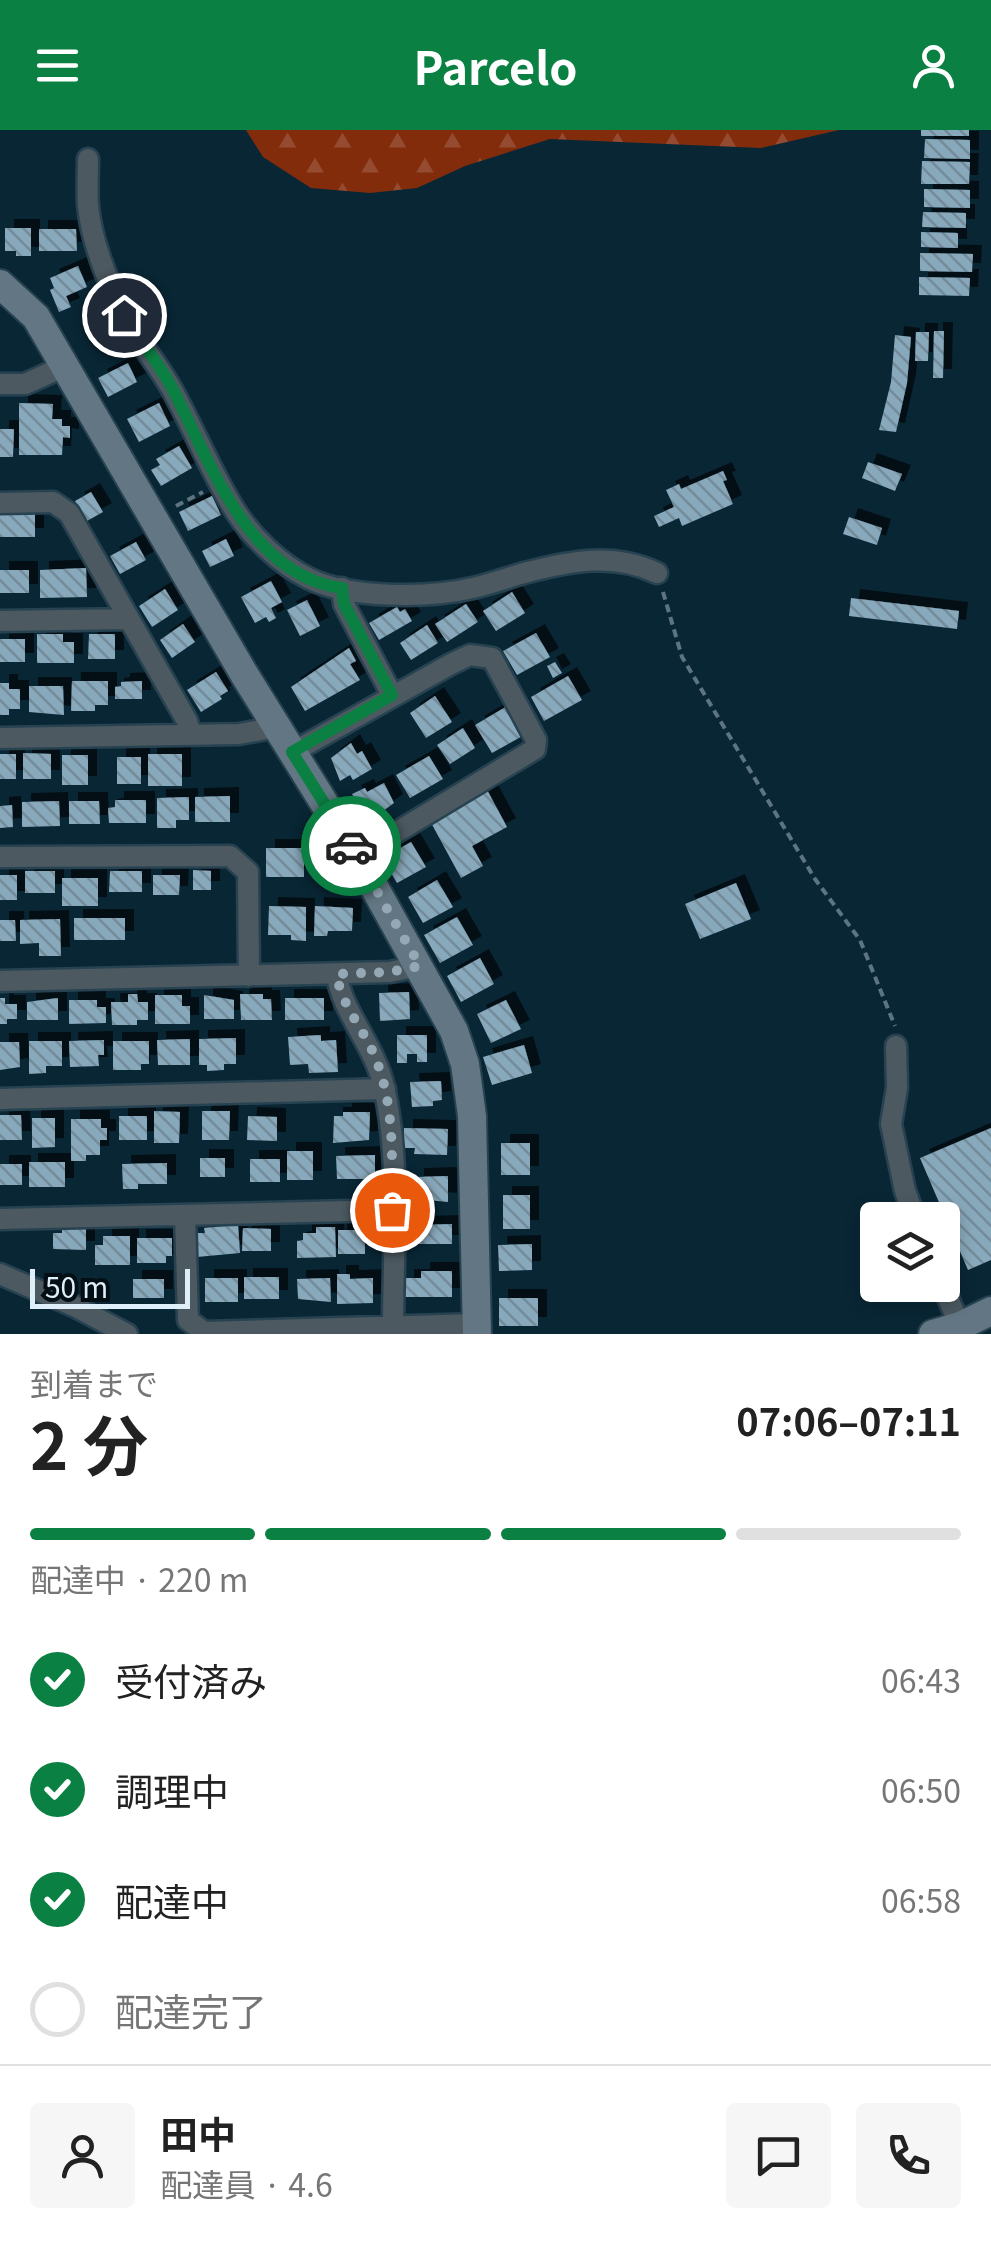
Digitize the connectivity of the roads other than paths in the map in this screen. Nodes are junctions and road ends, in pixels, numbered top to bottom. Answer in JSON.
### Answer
{"nodes":[{"id":1,"x":88,"y":160,"type":"dead end"},
{"id":2,"x":0,"y":284,"type":"edge"},
{"id":3,"x":63,"y":368,"type":"junction"},
{"id":4,"x":0,"y":384,"type":"edge"},
{"id":5,"x":0,"y":503,"type":"edge"},
{"id":6,"x":658,"y":573,"type":"road end"},
{"id":7,"x":342,"y":588,"type":"junction"},
{"id":8,"x":129,"y":619,"type":"junction"},
{"id":9,"x":0,"y":621,"type":"edge"},
{"id":10,"x":392,"y":695,"type":"junction"},
{"id":11,"x":277,"y":727,"type":"junction"},
{"id":12,"x":191,"y":734,"type":"junction"},
{"id":13,"x":0,"y":738,"type":"edge"},
{"id":14,"x":292,"y":752,"type":"junction"},
{"id":15,"x":357,"y":856,"type":"junction"},
{"id":16,"x":0,"y":857,"type":"edge"},
{"id":17,"x":420,"y":966,"type":"junction"},
{"id":18,"x":337,"y":974,"type":"junction"},
{"id":19,"x":248,"y":976,"type":"junction"},
{"id":20,"x":0,"y":980,"type":"edge"},
{"id":21,"x":896,"y":1046,"type":"road end"},
{"id":22,"x":385,"y":1089,"type":"junction"},
{"id":23,"x":0,"y":1098,"type":"edge"},
{"id":24,"x":909,"y":1202,"type":"edge"},
{"id":25,"x":392,"y":1210,"type":"junction"},
{"id":26,"x":185,"y":1216,"type":"junction"},
{"id":27,"x":0,"y":1220,"type":"edge"},
{"id":28,"x":0,"y":1274,"type":"edge"},
{"id":29,"x":944,"y":1302,"type":"edge"},
{"id":30,"x":991,"y":1312,"type":"edge"},
{"id":31,"x":392,"y":1328,"type":"junction"},
{"id":32,"x":477,"y":1329,"type":"edge"},
{"id":33,"x":946,"y":1330,"type":"edge"},
{"id":34,"x":127,"y":1334,"type":"edge"}],
"edges":[{"from":1,"to":7,"type":"street"},
{"from":2,"to":3,"type":"street"},
{"from":3,"to":4,"type":"street"},
{"from":3,"to":11,"type":"street"},
{"from":5,"to":8,"type":"street"},
{"from":6,"to":7,"type":"street"},
{"from":7,"to":10,"type":"street"},
{"from":8,"to":9,"type":"street"},
{"from":8,"to":12,"type":"street"},
{"from":10,"to":14,"type":"street"},
{"from":10,"to":15,"type":"street"},
{"from":11,"to":12,"type":"street"},
{"from":11,"to":14,"type":"street"},
{"from":12,"to":13,"type":"street"},
{"from":14,"to":15,"type":"street"},
{"from":15,"to":17,"type":"street"},
{"from":16,"to":19,"type":"street"},
{"from":17,"to":18,"type":"street"},
{"from":17,"to":32,"type":"street"},
{"from":18,"to":19,"type":"street"},
{"from":18,"to":22,"type":"street"},
{"from":19,"to":20,"type":"street"},
{"from":21,"to":24,"type":"street"},
{"from":22,"to":23,"type":"street"},
{"from":22,"to":25,"type":"street"},
{"from":25,"to":26,"type":"street"},
{"from":25,"to":31,"type":"street"},
{"from":26,"to":27,"type":"street"},
{"from":26,"to":31,"type":"street"},
{"from":28,"to":34,"type":"street"},
{"from":29,"to":33,"type":"street"},
{"from":30,"to":33,"type":"street"},
{"from":31,"to":32,"type":"street"}]}
